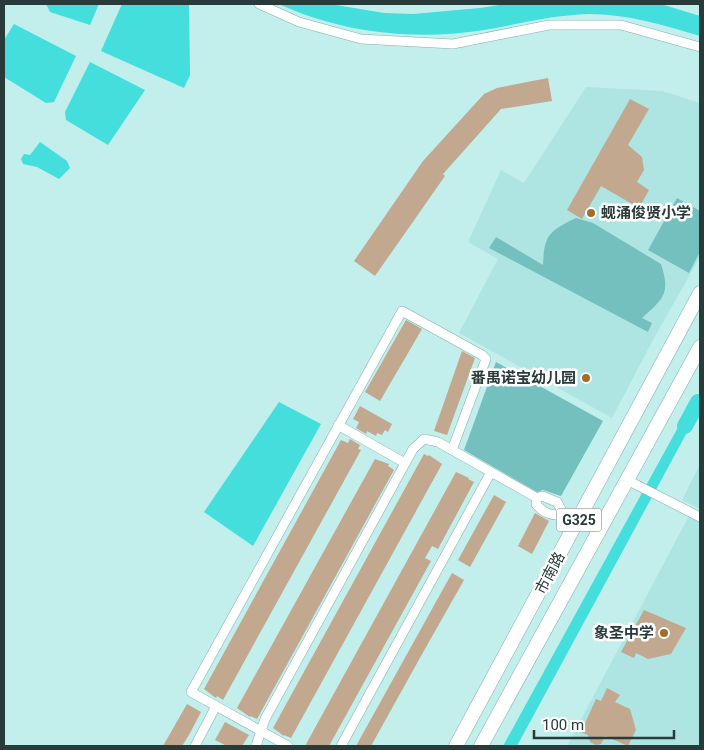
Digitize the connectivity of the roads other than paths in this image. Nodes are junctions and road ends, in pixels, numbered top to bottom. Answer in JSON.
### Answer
{"nodes":[{"id":1,"x":259,"y":4,"type":"edge"},
{"id":2,"x":700,"y":47,"type":"edge"},
{"id":3,"x":700,"y":293,"type":"edge"},
{"id":4,"x":699,"y":354,"type":"edge"},
{"id":5,"x":338,"y":425,"type":"junction"},
{"id":6,"x":452,"y":450,"type":"junction"},
{"id":7,"x":405,"y":464,"type":"junction"},
{"id":8,"x":491,"y":472,"type":"junction"},
{"id":9,"x":634,"y":483,"type":"junction"},
{"id":10,"x":537,"y":498,"type":"junction"},
{"id":11,"x":563,"y":513,"type":"junction"},
{"id":12,"x":700,"y":517,"type":"edge"},
{"id":13,"x":578,"y":521,"type":"junction"},
{"id":14,"x":216,"y":706,"type":"junction"},
{"id":15,"x":261,"y":731,"type":"junction"},
{"id":16,"x":195,"y":746,"type":"edge"},
{"id":17,"x":256,"y":746,"type":"edge"},
{"id":18,"x":288,"y":746,"type":"edge"},
{"id":19,"x":340,"y":746,"type":"edge"},
{"id":20,"x":456,"y":746,"type":"edge"},
{"id":21,"x":480,"y":746,"type":"edge"}],
"edges":[{"from":1,"to":2,"type":"street"},
{"from":3,"to":13,"type":"highway","name":"市南路","number":"G325"},
{"from":4,"to":9,"type":"highway","name":"市南路","number":"G325"},
{"from":5,"to":6,"type":"street"},
{"from":5,"to":7,"type":"street"},
{"from":5,"to":14,"type":"street"},
{"from":6,"to":7,"type":"street"},
{"from":6,"to":8,"type":"street"},
{"from":7,"to":15,"type":"street"},
{"from":8,"to":10,"type":"street"},
{"from":8,"to":19,"type":"street"},
{"from":9,"to":12,"type":"street"},
{"from":9,"to":21,"type":"highway","name":"市南路","number":"G325"},
{"from":10,"to":11,"type":"street"},
{"from":10,"to":11,"type":"street"},
{"from":11,"to":13,"type":"street"},
{"from":13,"to":20,"type":"highway","name":"市南路","number":"G325"},
{"from":14,"to":15,"type":"street"},
{"from":14,"to":16,"type":"street"},
{"from":15,"to":17,"type":"street"},
{"from":15,"to":18,"type":"street"}]}
